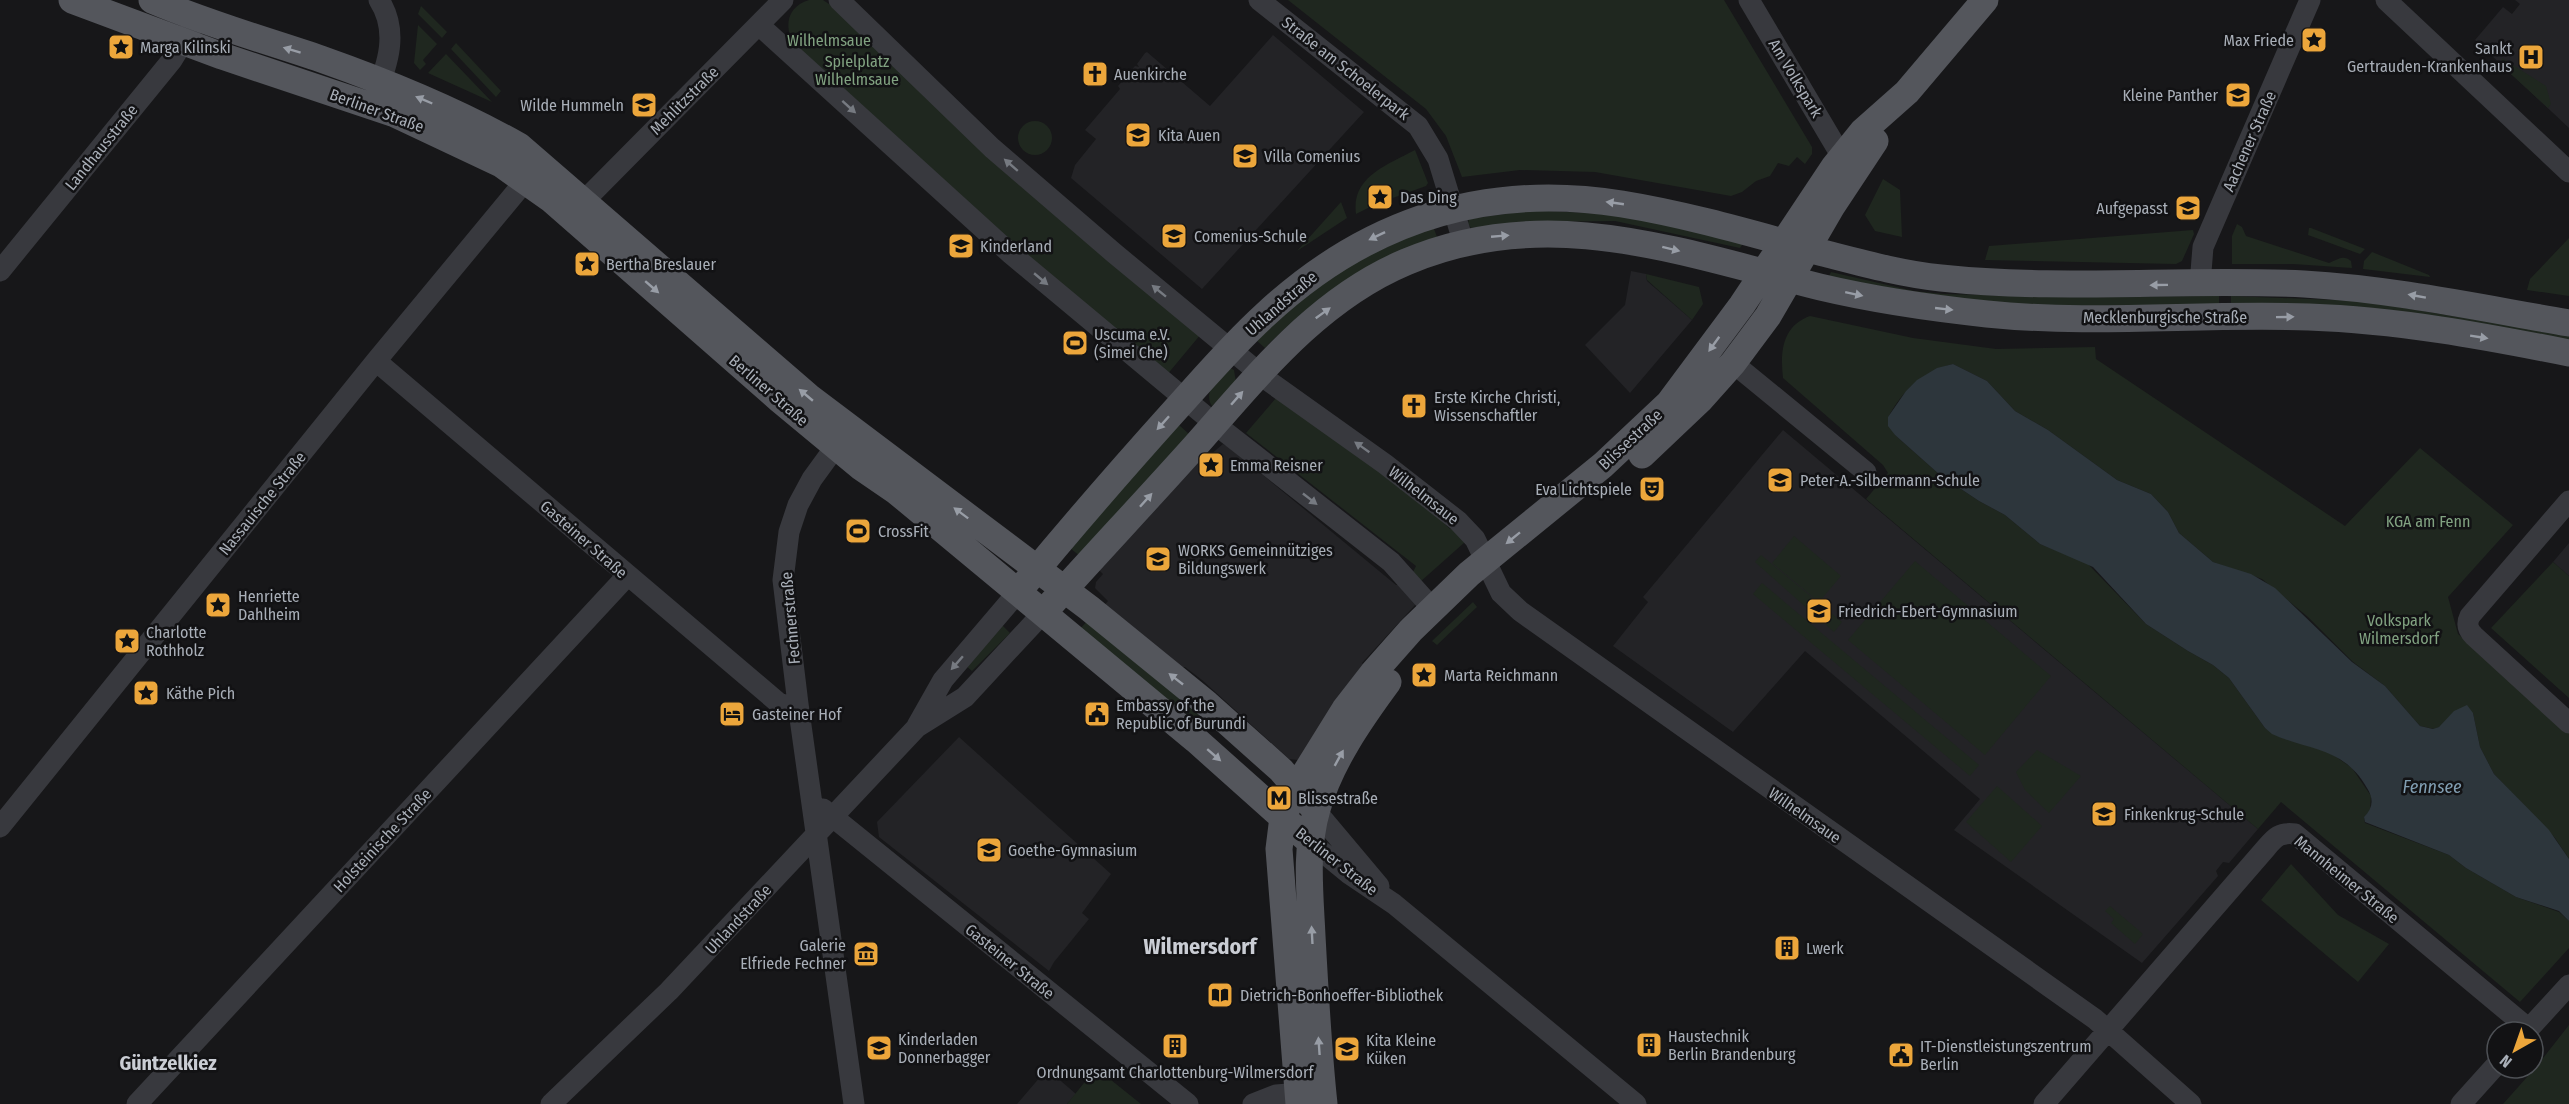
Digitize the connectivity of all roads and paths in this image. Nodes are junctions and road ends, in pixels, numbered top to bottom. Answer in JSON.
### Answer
{"nodes":[{"id":1,"x":72,"y":0,"type":"edge"},
{"id":2,"x":152,"y":0,"type":"edge"},
{"id":3,"x":379,"y":0,"type":"edge"},
{"id":4,"x":783,"y":0,"type":"edge"},
{"id":5,"x":839,"y":0,"type":"edge"},
{"id":6,"x":1259,"y":0,"type":"edge"},
{"id":7,"x":1749,"y":0,"type":"edge"},
{"id":8,"x":1985,"y":0,"type":"edge"},
{"id":9,"x":2310,"y":0,"type":"edge"},
{"id":10,"x":2386,"y":0,"type":"edge"},
{"id":11,"x":197,"y":18,"type":"junction"},
{"id":12,"x":759,"y":25,"type":"junction"},
{"id":13,"x":184,"y":42,"type":"junction"},
{"id":14,"x":1907,"y":92,"type":"junction"},
{"id":15,"x":376,"y":94,"type":"junction"},
{"id":16,"x":1842,"y":157,"type":"junction"},
{"id":17,"x":2569,"y":172,"type":"edge"},
{"id":18,"x":526,"y":180,"type":"junction"},
{"id":19,"x":584,"y":201,"type":"junction"},
{"id":20,"x":1453,"y":209,"type":"junction"},
{"id":21,"x":1463,"y":241,"type":"junction"},
{"id":22,"x":1796,"y":245,"type":"junction"},
{"id":23,"x":0,"y":271,"type":"edge"},
{"id":24,"x":1763,"y":273,"type":"junction"},
{"id":25,"x":1790,"y":279,"type":"junction"},
{"id":26,"x":2200,"y":284,"type":"junction"},
{"id":27,"x":2569,"y":323,"type":"edge"},
{"id":28,"x":1230,"y":350,"type":"junction"},
{"id":29,"x":2569,"y":353,"type":"edge"},
{"id":30,"x":376,"y":361,"type":"junction"},
{"id":31,"x":1734,"y":363,"type":"junction"},
{"id":32,"x":1259,"y":373,"type":"junction"},
{"id":33,"x":1185,"y":399,"type":"junction"},
{"id":34,"x":1215,"y":424,"type":"junction"},
{"id":35,"x":836,"y":446,"type":"junction"},
{"id":36,"x":1866,"y":472,"type":"dead end"},
{"id":37,"x":2569,"y":501,"type":"edge"},
{"id":38,"x":1489,"y":569,"type":"junction"},
{"id":39,"x":1037,"y":570,"type":"junction"},
{"id":40,"x":627,"y":576,"type":"junction"},
{"id":41,"x":1064,"y":590,"type":"junction"},
{"id":42,"x":1018,"y":592,"type":"junction"},
{"id":43,"x":1433,"y":609,"type":"junction"},
{"id":44,"x":1043,"y":613,"type":"junction"},
{"id":45,"x":798,"y":704,"type":"junction"},
{"id":46,"x":2569,"y":723,"type":"edge"},
{"id":47,"x":917,"y":727,"type":"junction"},
{"id":48,"x":1296,"y":788,"type":"junction"},
{"id":49,"x":813,"y":801,"type":"junction"},
{"id":50,"x":1316,"y":811,"type":"junction"},
{"id":51,"x":832,"y":817,"type":"junction"},
{"id":52,"x":1283,"y":817,"type":"junction"},
{"id":53,"x":0,"y":827,"type":"edge"},
{"id":54,"x":818,"y":833,"type":"junction"},
{"id":55,"x":1309,"y":841,"type":"junction"},
{"id":56,"x":1394,"y":904,"type":"junction"},
{"id":57,"x":2569,"y":985,"type":"edge"},
{"id":58,"x":2516,"y":1020,"type":"edge"},
{"id":59,"x":2537,"y":1020,"type":"edge"},
{"id":60,"x":2108,"y":1031,"type":"junction"},
{"id":61,"x":2485,"y":1077,"type":"edge"},
{"id":62,"x":1311,"y":1098,"type":"edge"},
{"id":63,"x":137,"y":1104,"type":"edge"},
{"id":64,"x":551,"y":1104,"type":"edge"},
{"id":65,"x":854,"y":1104,"type":"edge"},
{"id":66,"x":1188,"y":1104,"type":"edge"},
{"id":67,"x":1253,"y":1104,"type":"edge"},
{"id":68,"x":1636,"y":1104,"type":"edge"},
{"id":69,"x":2044,"y":1104,"type":"edge"},
{"id":70,"x":2191,"y":1104,"type":"edge"},
{"id":71,"x":2460,"y":1104,"type":"edge"}],
"edges":[{"from":1,"to":13,"type":"main road","name":"Berliner Straße"},
{"from":2,"to":11,"type":"main road","name":"Berliner Straße"},
{"from":3,"to":15,"type":"street"},
{"from":4,"to":12,"type":"street","name":"Mehlitzstraße"},
{"from":28,"to":5,"type":"street","name":"Wilhelmsaue","one_way":true},
{"from":6,"to":20,"type":"street","name":"Straße am Schoelerpark"},
{"from":7,"to":16,"type":"street","name":"Am Volkspark"},
{"from":8,"to":14,"type":"main road","name":"Blissestraße"},
{"from":9,"to":26,"type":"street","name":"Aachener Straße"},
{"from":10,"to":17,"type":"street"},
{"from":11,"to":13,"type":"street","name":"Landhausstraße"},
{"from":15,"to":11,"type":"main road","name":"Berliner Straße","one_way":true},
{"from":12,"to":19,"type":"street","name":"Mehlitzstraße"},
{"from":12,"to":33,"type":"street","one_way":true},
{"from":13,"to":15,"type":"main road","name":"Berliner Straße"},
{"from":13,"to":23,"type":"street","name":"Landhausstraße"},
{"from":14,"to":16,"type":"main road","name":"Blissestraße"},
{"from":14,"to":22,"type":"main road","name":"Blissestraße"},
{"from":15,"to":18,"type":"main road","name":"Berliner Straße"},
{"from":19,"to":15,"type":"main road","name":"Berliner Straße","one_way":true},
{"from":16,"to":22,"type":"main road","name":"Blissestraße"},
{"from":18,"to":30,"type":"street","name":"Nassauische Straße"},
{"from":18,"to":35,"type":"main road","name":"Berliner Straße","one_way":true},
{"from":39,"to":19,"type":"main road","name":"Berliner Straße","one_way":true},
{"from":20,"to":21,"type":"street","name":"Straße am Schoelerpark"},
{"from":22,"to":20,"type":"main road","name":"Uhlandstraße","one_way":true},
{"from":20,"to":28,"type":"main road","name":"Uhlandstraße","one_way":true},
{"from":21,"to":24,"type":"main road","name":"Uhlandstraße","one_way":true},
{"from":32,"to":21,"type":"main road","name":"Uhlandstraße","one_way":true},
{"from":22,"to":24,"type":"main road","name":"Blissestraße"},
{"from":22,"to":25,"type":"main road","name":"Blissestraße"},
{"from":26,"to":22,"type":"main road","name":"Mecklenburgische Straße","one_way":true},
{"from":24,"to":25,"type":"main road","name":"Mecklenburgische Straße"},
{"from":24,"to":38,"type":"main road","name":"Blissestraße","one_way":true},
{"from":25,"to":29,"type":"main road","name":"Mecklenburgische Straße","one_way":true},
{"from":25,"to":31,"type":"main road","name":"Blissestraße"},
{"from":27,"to":26,"type":"main road","name":"Mecklenburgische Straße","one_way":true},
{"from":28,"to":32,"type":"street","name":"Wilhelmsaue"},
{"from":28,"to":33,"type":"main road","name":"Uhlandstraße"},
{"from":30,"to":40,"type":"street","name":"Gasteiner Straße"},
{"from":30,"to":53,"type":"street","name":"Nassauische Straße"},
{"from":31,"to":36,"type":"street"},
{"from":31,"to":38,"type":"main road","name":"Blissestraße"},
{"from":34,"to":32,"type":"main road","name":"Uhlandstraße","one_way":true},
{"from":38,"to":32,"type":"street","name":"Wilhelmsaue","one_way":true},
{"from":33,"to":34,"type":"street"},
{"from":33,"to":39,"type":"main road","name":"Uhlandstraße","one_way":true},
{"from":41,"to":34,"type":"main road","name":"Uhlandstraße","one_way":true},
{"from":34,"to":43,"type":"street","one_way":true},
{"from":35,"to":42,"type":"main road","name":"Berliner Straße"},
{"from":35,"to":45,"type":"street","name":"Fechnerstraße"},
{"from":37,"to":46,"type":"street"},
{"from":38,"to":43,"type":"main road","name":"Blissestraße"},
{"from":50,"to":38,"type":"main road","name":"Blissestraße","one_way":true},
{"from":38,"to":60,"type":"street","name":"Wilhelmsaue"},
{"from":39,"to":41,"type":"main road","name":"Berliner Straße"},
{"from":39,"to":42,"type":"main road","name":"Uhlandstraße"},
{"from":40,"to":45,"type":"street","name":"Gasteiner Straße"},
{"from":40,"to":63,"type":"street","name":"Holsteinische Straße"},
{"from":41,"to":44,"type":"main road","name":"Uhlandstraße"},
{"from":48,"to":41,"type":"main road","name":"Berliner Straße","one_way":true},
{"from":42,"to":44,"type":"main road","name":"Berliner Straße"},
{"from":42,"to":47,"type":"street","name":"Uhlandstraße","one_way":true},
{"from":43,"to":48,"type":"main road","name":"Blissestraße"},
{"from":44,"to":47,"type":"street","name":"Uhlandstraße"},
{"from":44,"to":52,"type":"main road","name":"Berliner Straße","one_way":true},
{"from":45,"to":49,"type":"street","name":"Fechnerstraße"},
{"from":47,"to":51,"type":"street","name":"Uhlandstraße"},
{"from":48,"to":50,"type":"main road","name":"Berliner Straße"},
{"from":48,"to":52,"type":"main road","name":"Blissestraße"},
{"from":49,"to":51,"type":"street"},
{"from":49,"to":54,"type":"street","name":"Fechnerstraße"},
{"from":50,"to":55,"type":"main road","name":"Blissestraße"},
{"from":50,"to":56,"type":"street","name":"Berliner Straße"},
{"from":51,"to":54,"type":"street","name":"Uhlandstraße"},
{"from":51,"to":66,"type":"street","name":"Gasteiner Straße"},
{"from":52,"to":55,"type":"main road","name":"Berliner Straße"},
{"from":52,"to":62,"type":"main road","name":"Blissestraße"},
{"from":54,"to":64,"type":"street","name":"Uhlandstraße"},
{"from":54,"to":65,"type":"street","name":"Fechnerstraße"},
{"from":55,"to":56,"type":"street","name":"Berliner Straße"},
{"from":62,"to":55,"type":"main road","name":"Blissestraße","one_way":true},
{"from":56,"to":68,"type":"street","name":"Berliner Straße"},
{"from":57,"to":59,"type":"street"},
{"from":58,"to":60,"type":"street","name":"Mannheimer Straße"},
{"from":60,"to":69,"type":"street","name":"Mannheimer Straße"},
{"from":60,"to":70,"type":"street"},
{"from":61,"to":71,"type":"street"},
{"from":62,"to":67,"type":"street"}]}
